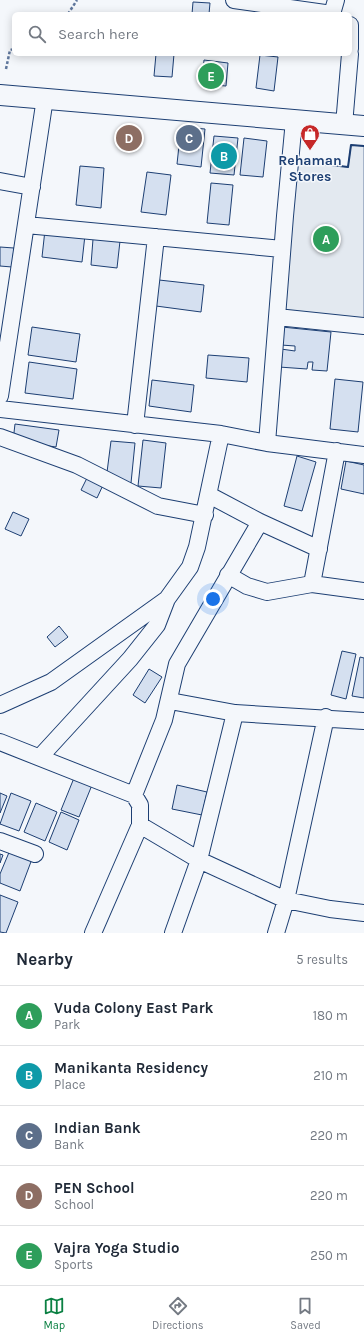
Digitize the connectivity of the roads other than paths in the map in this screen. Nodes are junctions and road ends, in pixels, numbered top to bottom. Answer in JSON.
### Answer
{"nodes":[{"id":1,"x":234,"y":0,"type":"edge"},
{"id":2,"x":336,"y":0,"type":"edge"},
{"id":3,"x":256,"y":2,"type":"edge"},
{"id":4,"x":319,"y":12,"type":"edge"},
{"id":5,"x":333,"y":12,"type":"edge"},
{"id":6,"x":352,"y":26,"type":"edge"},
{"id":7,"x":364,"y":27,"type":"edge"},
{"id":8,"x":350,"y":56,"type":"edge"},
{"id":9,"x":0,"y":95,"type":"edge"},
{"id":10,"x":45,"y":98,"type":"junction"},
{"id":11,"x":294,"y":120,"type":"junction"},
{"id":12,"x":344,"y":125,"type":"junction"},
{"id":13,"x":364,"y":126,"type":"edge"},
{"id":14,"x":0,"y":181,"type":"edge"},
{"id":15,"x":32,"y":187,"type":"junction"},
{"id":16,"x":26,"y":225,"type":"junction"},
{"id":17,"x":156,"y":237,"type":"junction"},
{"id":18,"x":282,"y":249,"type":"junction"},
{"id":19,"x":277,"y":317,"type":"junction"},
{"id":20,"x":364,"y":326,"type":"edge"},
{"id":21,"x":0,"y":396,"type":"edge"},
{"id":22,"x":0,"y":409,"type":"edge"},
{"id":23,"x":135,"y":425,"type":"junction"},
{"id":24,"x":221,"y":434,"type":"junction"},
{"id":25,"x":0,"y":438,"type":"edge"},
{"id":26,"x":267,"y":443,"type":"junction"},
{"id":27,"x":337,"y":451,"type":"junction"},
{"id":28,"x":364,"y":455,"type":"edge"},
{"id":29,"x":209,"y":495,"type":"junction"},
{"id":30,"x":205,"y":515,"type":"junction"},
{"id":31,"x":260,"y":522,"type":"junction"},
{"id":32,"x":319,"y":549,"type":"junction"},
{"id":33,"x":228,"y":575,"type":"junction"},
{"id":34,"x":312,"y":584,"type":"junction"},
{"id":35,"x":364,"y":591,"type":"edge"},
{"id":36,"x":167,"y":599,"type":"junction"},
{"id":37,"x":170,"y":701,"type":"junction"},
{"id":38,"x":0,"y":706,"type":"edge"},
{"id":39,"x":235,"y":713,"type":"junction"},
{"id":40,"x":326,"y":717,"type":"junction"},
{"id":41,"x":364,"y":721,"type":"edge"},
{"id":42,"x":0,"y":742,"type":"edge"},
{"id":43,"x":40,"y":757,"type":"junction"},
{"id":44,"x":134,"y":795,"type":"junction"},
{"id":45,"x":140,"y":824,"type":"junction"},
{"id":46,"x":0,"y":841,"type":"edge"},
{"id":47,"x":35,"y":854,"type":"dead end"},
{"id":48,"x":199,"y":860,"type":"junction"},
{"id":49,"x":286,"y":900,"type":"junction"},
{"id":50,"x":364,"y":913,"type":"edge"},
{"id":51,"x":93,"y":933,"type":"edge"},
{"id":52,"x":173,"y":933,"type":"edge"},
{"id":53,"x":276,"y":933,"type":"edge"}],
"edges":[{"from":1,"to":3,"type":"street"},
{"from":2,"to":5,"type":"street"},
{"from":3,"to":4,"type":"street"},
{"from":6,"to":7,"type":"street"},
{"from":8,"to":12,"type":"street"},
{"from":9,"to":10,"type":"main road"},
{"from":10,"to":11,"type":"main road"},
{"from":10,"to":15,"type":"street"},
{"from":11,"to":12,"type":"main road"},
{"from":11,"to":18,"type":"street"},
{"from":12,"to":13,"type":"main road"},
{"from":14,"to":15,"type":"street"},
{"from":15,"to":16,"type":"street"},
{"from":16,"to":17,"type":"street"},
{"from":16,"to":21,"type":"street"},
{"from":17,"to":18,"type":"street"},
{"from":17,"to":23,"type":"street"},
{"from":18,"to":19,"type":"street"},
{"from":19,"to":20,"type":"street"},
{"from":19,"to":26,"type":"street"},
{"from":22,"to":23,"type":"street"},
{"from":23,"to":24,"type":"street"},
{"from":24,"to":26,"type":"street"},
{"from":24,"to":29,"type":"street"},
{"from":25,"to":30,"type":"street"},
{"from":26,"to":27,"type":"street"},
{"from":27,"to":28,"type":"street"},
{"from":27,"to":32,"type":"street"},
{"from":29,"to":30,"type":"street"},
{"from":29,"to":31,"type":"street"},
{"from":30,"to":36,"type":"street"},
{"from":31,"to":32,"type":"street"},
{"from":31,"to":33,"type":"street"},
{"from":32,"to":34,"type":"street"},
{"from":33,"to":34,"type":"street"},
{"from":33,"to":37,"type":"street"},
{"from":34,"to":35,"type":"street"},
{"from":36,"to":38,"type":"street"},
{"from":36,"to":43,"type":"street"},
{"from":37,"to":39,"type":"street"},
{"from":37,"to":44,"type":"street"},
{"from":39,"to":40,"type":"street"},
{"from":39,"to":48,"type":"street"},
{"from":40,"to":41,"type":"street"},
{"from":40,"to":49,"type":"street"},
{"from":42,"to":43,"type":"street"},
{"from":43,"to":44,"type":"street"},
{"from":44,"to":45,"type":"street"},
{"from":45,"to":48,"type":"street"},
{"from":45,"to":51,"type":"street"},
{"from":46,"to":47,"type":"street"},
{"from":48,"to":49,"type":"street"},
{"from":48,"to":52,"type":"street"},
{"from":49,"to":50,"type":"street"},
{"from":49,"to":53,"type":"street"}]}
